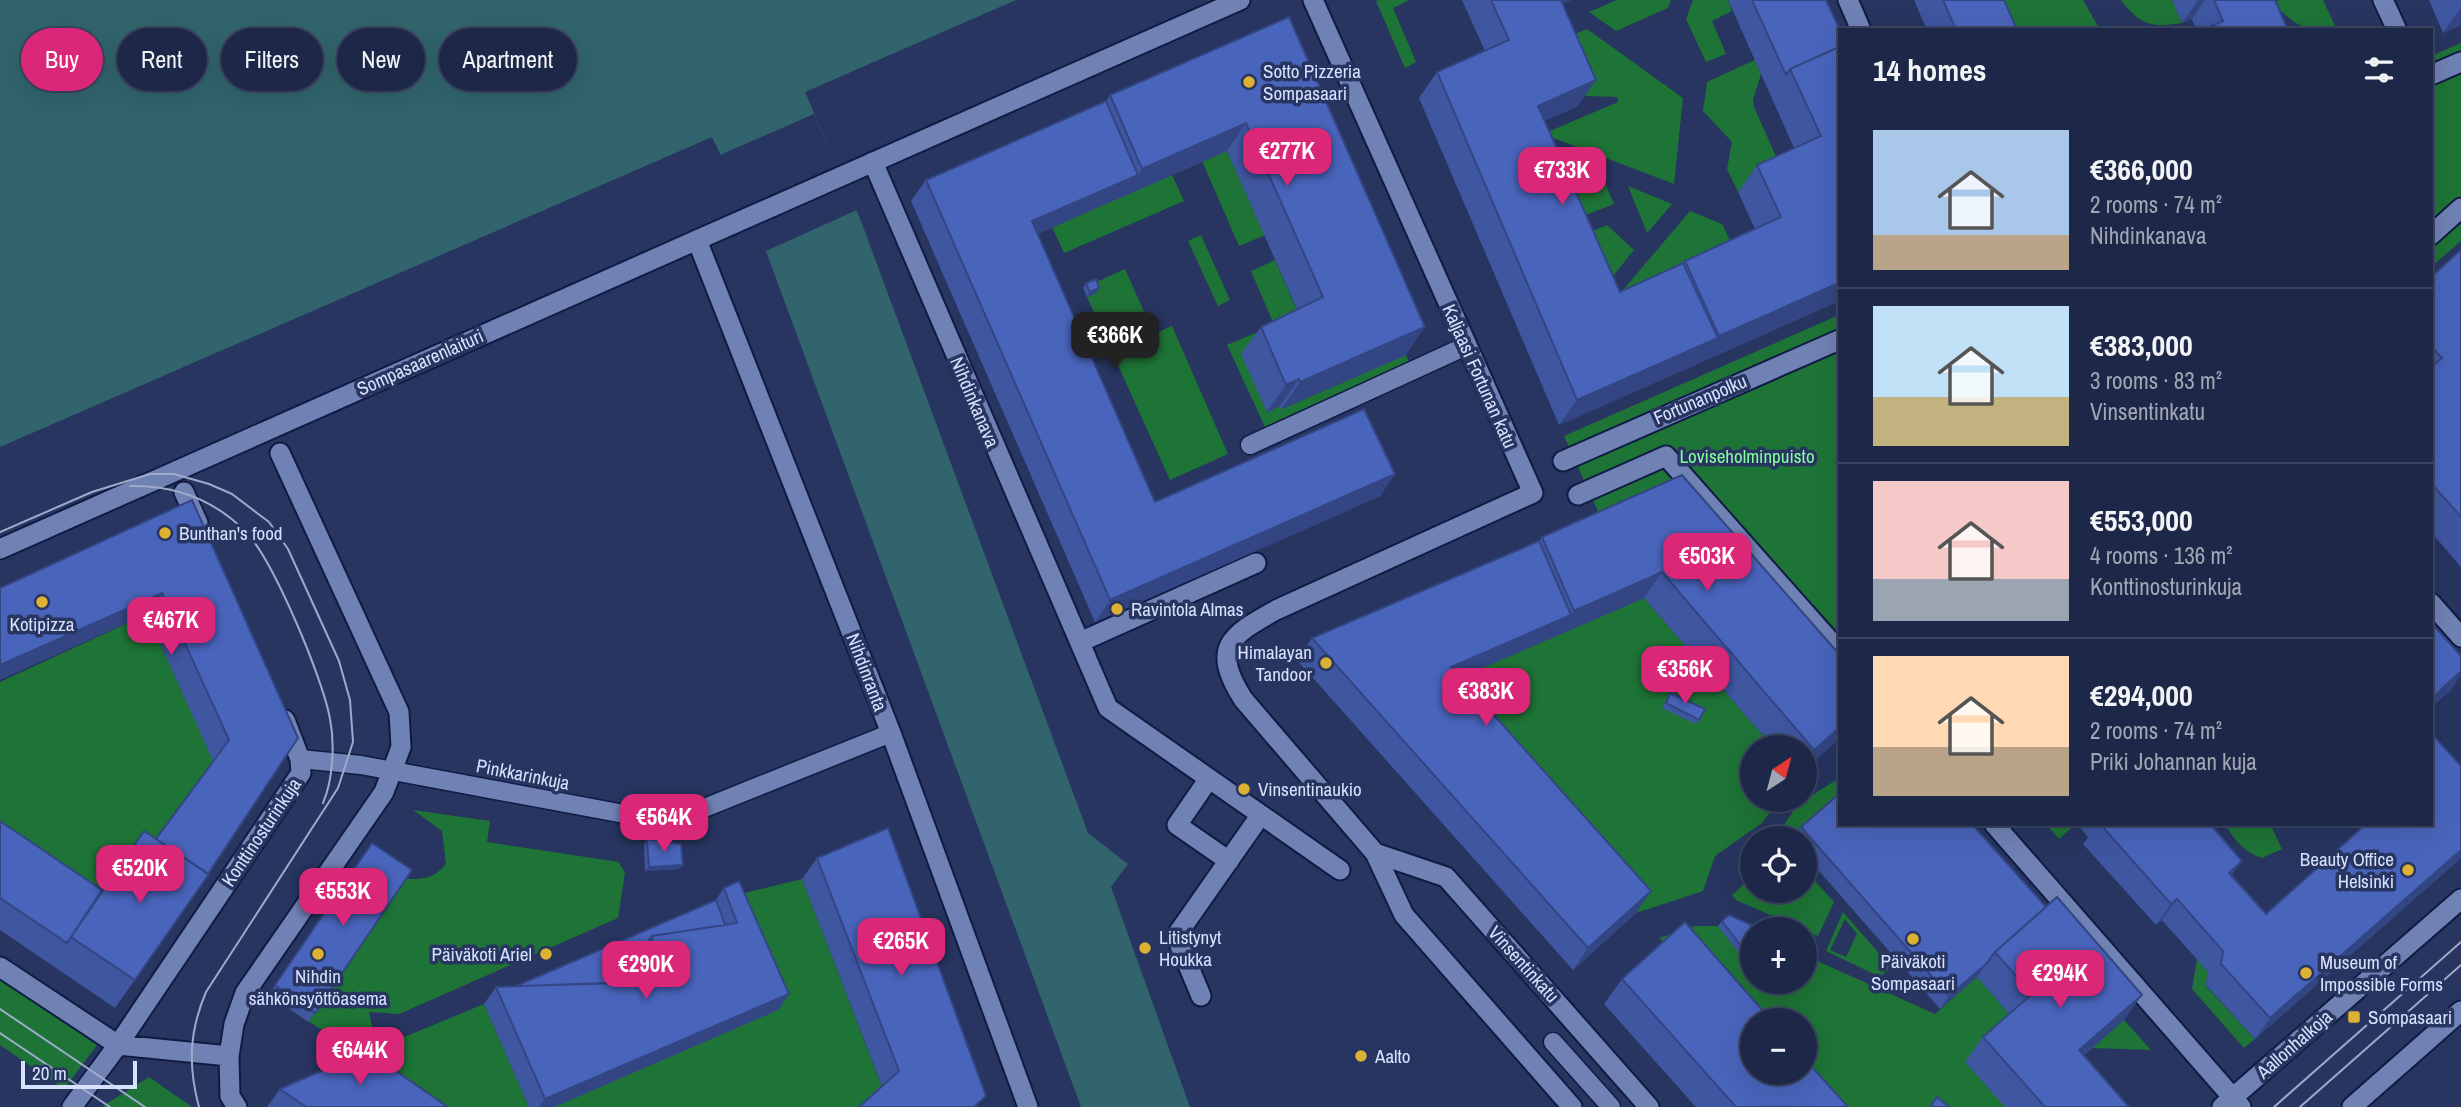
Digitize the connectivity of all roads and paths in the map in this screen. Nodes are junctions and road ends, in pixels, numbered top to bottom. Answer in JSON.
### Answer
{"nodes":[{"id":1,"x":1240,"y":0,"type":"edge"},
{"id":2,"x":1313,"y":0,"type":"edge"},
{"id":3,"x":1848,"y":0,"type":"edge"},
{"id":4,"x":2384,"y":0,"type":"edge"},
{"id":5,"x":1860,"y":28,"type":"edge"},
{"id":6,"x":2396,"y":28,"type":"edge"},
{"id":7,"x":2461,"y":62,"type":"edge"},
{"id":8,"x":2433,"y":74,"type":"edge"},
{"id":9,"x":873,"y":162,"type":"junction"},
{"id":10,"x":2461,"y":208,"type":"edge"},
{"id":11,"x":2433,"y":233,"type":"edge"},
{"id":12,"x":697,"y":240,"type":"junction"},
{"id":13,"x":1838,"y":340,"type":"edge"},
{"id":14,"x":1466,"y":346,"type":"junction"},
{"id":15,"x":1250,"y":445,"type":"dead end"},
{"id":16,"x":280,"y":453,"type":"dead end"},
{"id":17,"x":1563,"y":461,"type":"dead end"},
{"id":18,"x":184,"y":492,"type":"dead end"},
{"id":19,"x":1578,"y":495,"type":"dead end"},
{"id":20,"x":206,"y":540,"type":"edge"},
{"id":21,"x":0,"y":549,"type":"edge"},
{"id":22,"x":1256,"y":563,"type":"edge"},
{"id":23,"x":2433,"y":605,"type":"edge"},
{"id":24,"x":2461,"y":637,"type":"edge"},
{"id":25,"x":1080,"y":642,"type":"junction"},
{"id":26,"x":1838,"y":650,"type":"edge"},
{"id":27,"x":279,"y":705,"type":"edge"},
{"id":28,"x":891,"y":733,"type":"junction"},
{"id":29,"x":300,"y":758,"type":"junction"},
{"id":30,"x":394,"y":771,"type":"junction"},
{"id":31,"x":1208,"y":780,"type":"junction"},
{"id":32,"x":1260,"y":816,"type":"junction"},
{"id":33,"x":1996,"y":826,"type":"edge"},
{"id":34,"x":1376,"y":853,"type":"junction"},
{"id":35,"x":1229,"y":861,"type":"junction"},
{"id":36,"x":1340,"y":870,"type":"dead end"},
{"id":37,"x":2461,"y":899,"type":"edge"},
{"id":38,"x":0,"y":967,"type":"edge"},
{"id":39,"x":1201,"y":996,"type":"dead end"},
{"id":40,"x":2461,"y":1011,"type":"edge"},
{"id":41,"x":1553,"y":1042,"type":"dead end"},
{"id":42,"x":118,"y":1045,"type":"junction"},
{"id":43,"x":229,"y":1056,"type":"junction"},
{"id":44,"x":2232,"y":1104,"type":"edge"},
{"id":45,"x":72,"y":1107,"type":"edge"},
{"id":46,"x":237,"y":1107,"type":"edge"},
{"id":47,"x":1028,"y":1107,"type":"edge"},
{"id":48,"x":1572,"y":1107,"type":"edge"},
{"id":49,"x":1611,"y":1107,"type":"edge"},
{"id":50,"x":1649,"y":1107,"type":"edge"},
{"id":51,"x":2353,"y":1107,"type":"edge"}],
"edges":[{"from":1,"to":9,"type":"street","name":"Sompasaarenlaituri"},
{"from":2,"to":14,"type":"street","name":"Kaljaasi Fortunan katu"},
{"from":3,"to":5,"type":"street"},
{"from":4,"to":6,"type":"street"},
{"from":7,"to":8,"type":"street"},
{"from":9,"to":12,"type":"street","name":"Sompasaarenlaituri"},
{"from":9,"to":25,"type":"street","name":"Nihdinkanava"},
{"from":10,"to":11,"type":"street"},
{"from":12,"to":21,"type":"street","name":"Sompasaarenlaituri"},
{"from":12,"to":28,"type":"street","name":"Nihdinranta"},
{"from":13,"to":17,"type":"street","name":"Fortunanpolku"},
{"from":14,"to":15,"type":"lane"},
{"from":14,"to":34,"type":"street","name":"Kaljaasi Fortunan katu"},
{"from":16,"to":30,"type":"street"},
{"from":18,"to":20,"type":"street"},
{"from":19,"to":26,"type":"street"},
{"from":22,"to":25,"type":"street"},
{"from":23,"to":24,"type":"street"},
{"from":25,"to":31,"type":"street","name":"Nihdinkanava"},
{"from":27,"to":29,"type":"street","name":"Konttinosturinkuja"},
{"from":28,"to":30,"type":"lane","name":"Pinkkarinkuja"},
{"from":28,"to":47,"type":"street","name":"Nihdinranta"},
{"from":29,"to":30,"type":"lane","name":"Pinkkarinkuja"},
{"from":29,"to":42,"type":"street","name":"Konttinosturinkuja"},
{"from":30,"to":43,"type":"street"},
{"from":31,"to":32,"type":"street","name":"Nihdinkanava"},
{"from":31,"to":35,"type":"street"},
{"from":32,"to":35,"type":"street"},
{"from":32,"to":36,"type":"street","name":"Nihdinkanava"},
{"from":33,"to":44,"type":"street"},
{"from":34,"to":48,"type":"street"},
{"from":34,"to":50,"type":"street","name":"Vinsentinkatu"},
{"from":35,"to":39,"type":"street"},
{"from":37,"to":44,"type":"street","name":"Aallonhalkoja"},
{"from":38,"to":42,"type":"street"},
{"from":40,"to":51,"type":"street"},
{"from":41,"to":49,"type":"lane"},
{"from":42,"to":43,"type":"street"},
{"from":42,"to":45,"type":"street","name":"Konttinosturinkuja"},
{"from":43,"to":46,"type":"street"}]}
